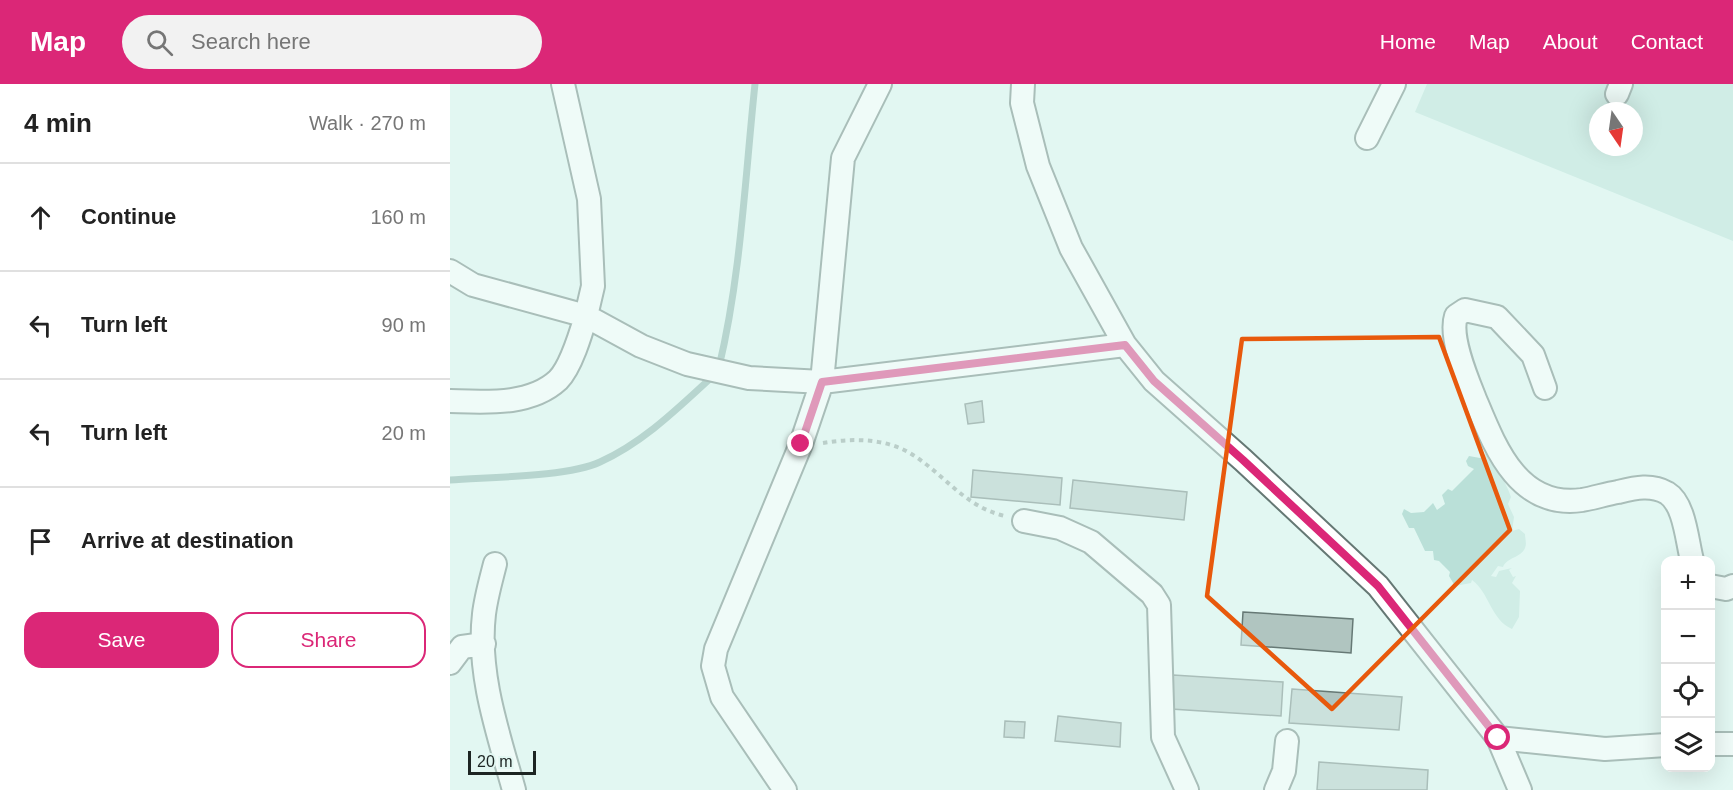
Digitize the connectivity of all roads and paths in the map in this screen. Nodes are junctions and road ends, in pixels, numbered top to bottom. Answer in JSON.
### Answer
{"nodes":[{"id":1,"x":563,"y":84,"type":"edge"},
{"id":2,"x":880,"y":84,"type":"edge"},
{"id":3,"x":1023,"y":84,"type":"edge"},
{"id":4,"x":1394,"y":84,"type":"edge"},
{"id":5,"x":1367,"y":138,"type":"dead end"},
{"id":6,"x":450,"y":271,"type":"edge"},
{"id":7,"x":586,"y":316,"type":"junction"},
{"id":8,"x":1125,"y":345,"type":"junction"},
{"id":9,"x":822,"y":382,"type":"junction"},
{"id":10,"x":1545,"y":388,"type":"dead end"},
{"id":11,"x":450,"y":401,"type":"edge"},
{"id":12,"x":813,"y":444,"type":"dead end"},
{"id":13,"x":1024,"y":521,"type":"joint"},
{"id":14,"x":1691,"y":556,"type":"edge"},
{"id":15,"x":495,"y":564,"type":"dead end"},
{"id":16,"x":1733,"y":586,"type":"edge"},
{"id":17,"x":1715,"y":587,"type":"edge"},
{"id":18,"x":484,"y":644,"type":"junction"},
{"id":19,"x":450,"y":663,"type":"edge"},
{"id":20,"x":1498,"y":738,"type":"junction"},
{"id":21,"x":1287,"y":741,"type":"dead end"},
{"id":22,"x":1715,"y":744,"type":"edge"},
{"id":23,"x":1733,"y":744,"type":"edge"},
{"id":24,"x":1661,"y":745,"type":"edge"},
{"id":25,"x":514,"y":790,"type":"edge"},
{"id":26,"x":785,"y":790,"type":"edge"},
{"id":27,"x":1187,"y":790,"type":"edge"},
{"id":28,"x":1276,"y":790,"type":"edge"},
{"id":29,"x":1520,"y":790,"type":"edge"}],
"edges":[{"from":1,"to":7,"type":"street"},
{"from":2,"to":9,"type":"street"},
{"from":3,"to":8,"type":"street"},
{"from":4,"to":5,"type":"street"},
{"from":6,"to":7,"type":"street"},
{"from":7,"to":9,"type":"street"},
{"from":7,"to":11,"type":"street"},
{"from":8,"to":9,"type":"street"},
{"from":8,"to":20,"type":"street"},
{"from":9,"to":26,"type":"street"},
{"from":10,"to":14,"type":"street"},
{"from":12,"to":13,"type":"path"},
{"from":13,"to":27,"type":"street"},
{"from":15,"to":18,"type":"street"},
{"from":16,"to":17,"type":"street"},
{"from":18,"to":19,"type":"street"},
{"from":18,"to":25,"type":"street"},
{"from":20,"to":24,"type":"street"},
{"from":20,"to":29,"type":"street"},
{"from":21,"to":28,"type":"street"},
{"from":22,"to":23,"type":"street"}]}
